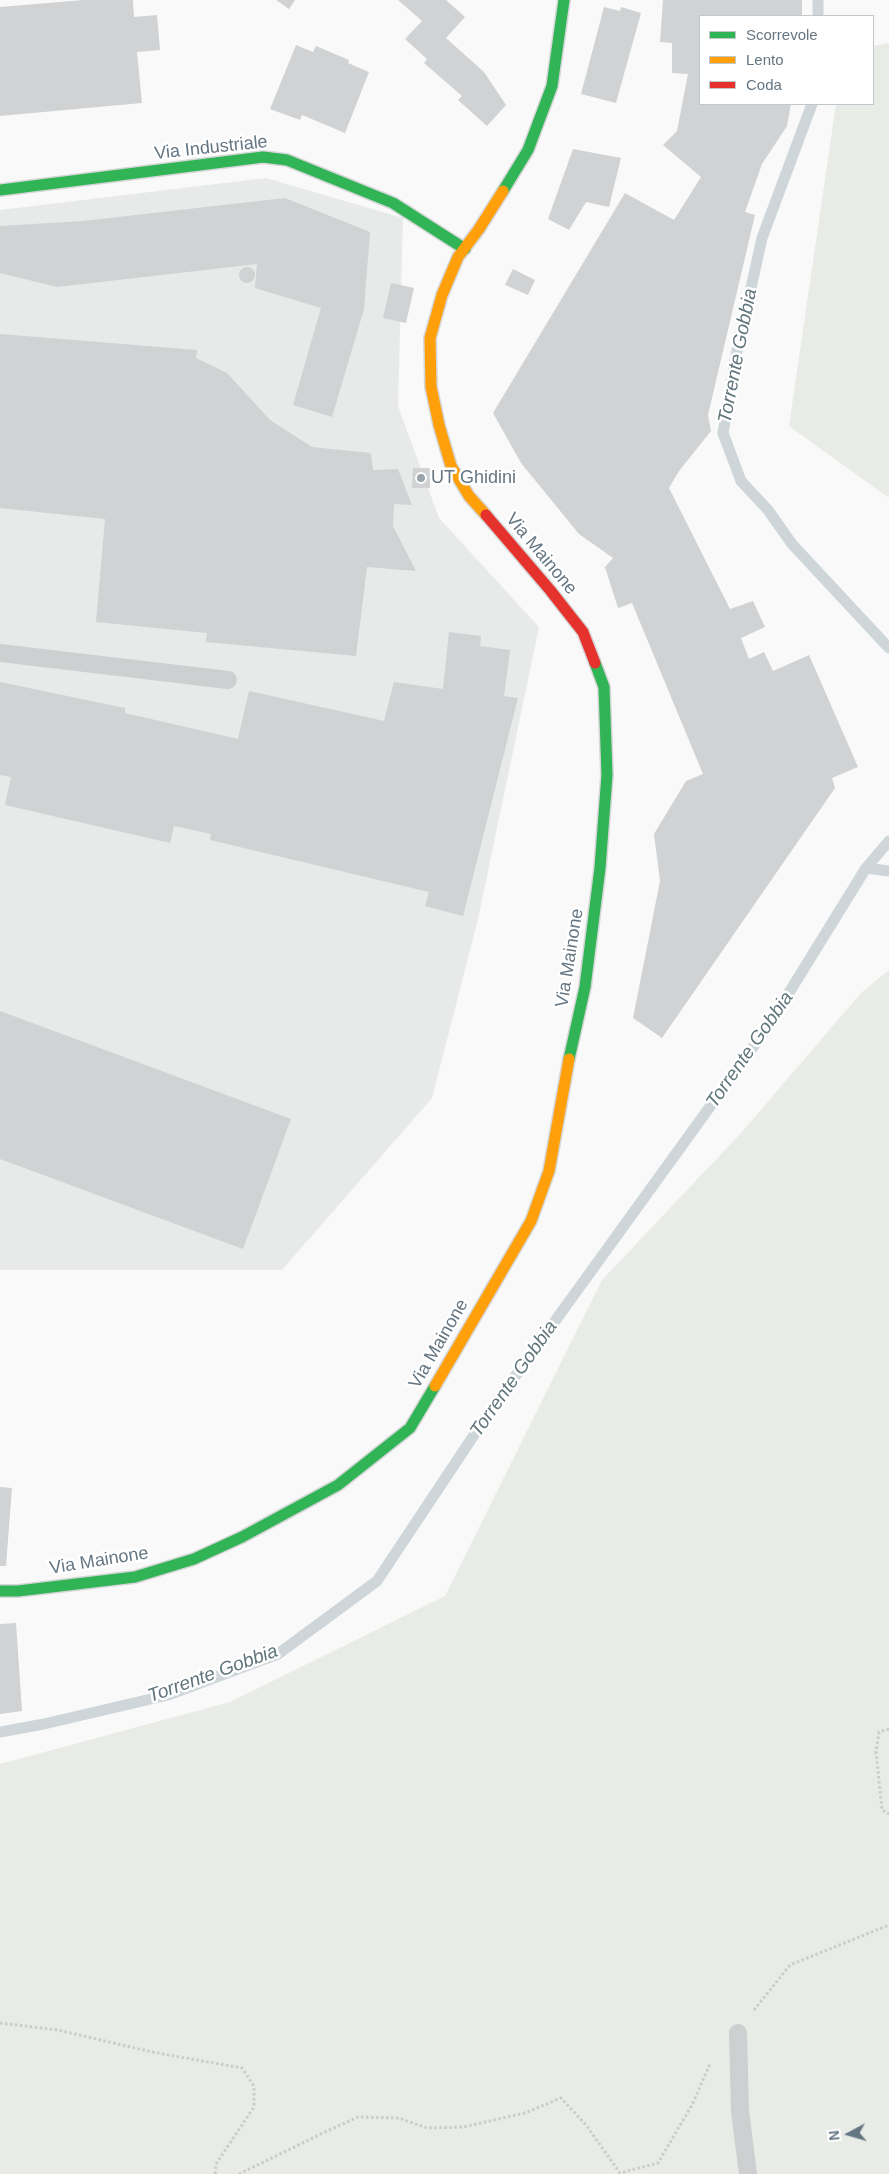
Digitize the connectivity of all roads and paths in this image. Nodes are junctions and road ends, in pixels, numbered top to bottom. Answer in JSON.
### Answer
{"nodes":[{"id":1,"x":564,"y":0,"type":"edge"},
{"id":2,"x":0,"y":190,"type":"edge"},
{"id":3,"x":465,"y":249,"type":"junction"},
{"id":4,"x":0,"y":653,"type":"edge"},
{"id":5,"x":228,"y":680,"type":"dead end"},
{"id":6,"x":0,"y":1591,"type":"edge"},
{"id":7,"x":889,"y":1729,"type":"edge"},
{"id":8,"x":889,"y":1814,"type":"edge"},
{"id":9,"x":889,"y":1925,"type":"edge"},
{"id":10,"x":0,"y":2023,"type":"edge"},
{"id":11,"x":738,"y":2032,"type":"junction"},
{"id":12,"x":215,"y":2174,"type":"edge"},
{"id":13,"x":239,"y":2174,"type":"edge"},
{"id":14,"x":748,"y":2174,"type":"edge"}],
"edges":[{"from":1,"to":3,"type":"street","name":"Via Mainone"},
{"from":2,"to":3,"type":"street","name":"Via Industriale"},
{"from":3,"to":6,"type":"street","name":"Via Mainone"},
{"from":4,"to":5,"type":"lane"},
{"from":7,"to":8,"type":"path"},
{"from":9,"to":11,"type":"path"},
{"from":10,"to":12,"type":"path"},
{"from":11,"to":13,"type":"path"},
{"from":11,"to":14,"type":"lane"}]}
